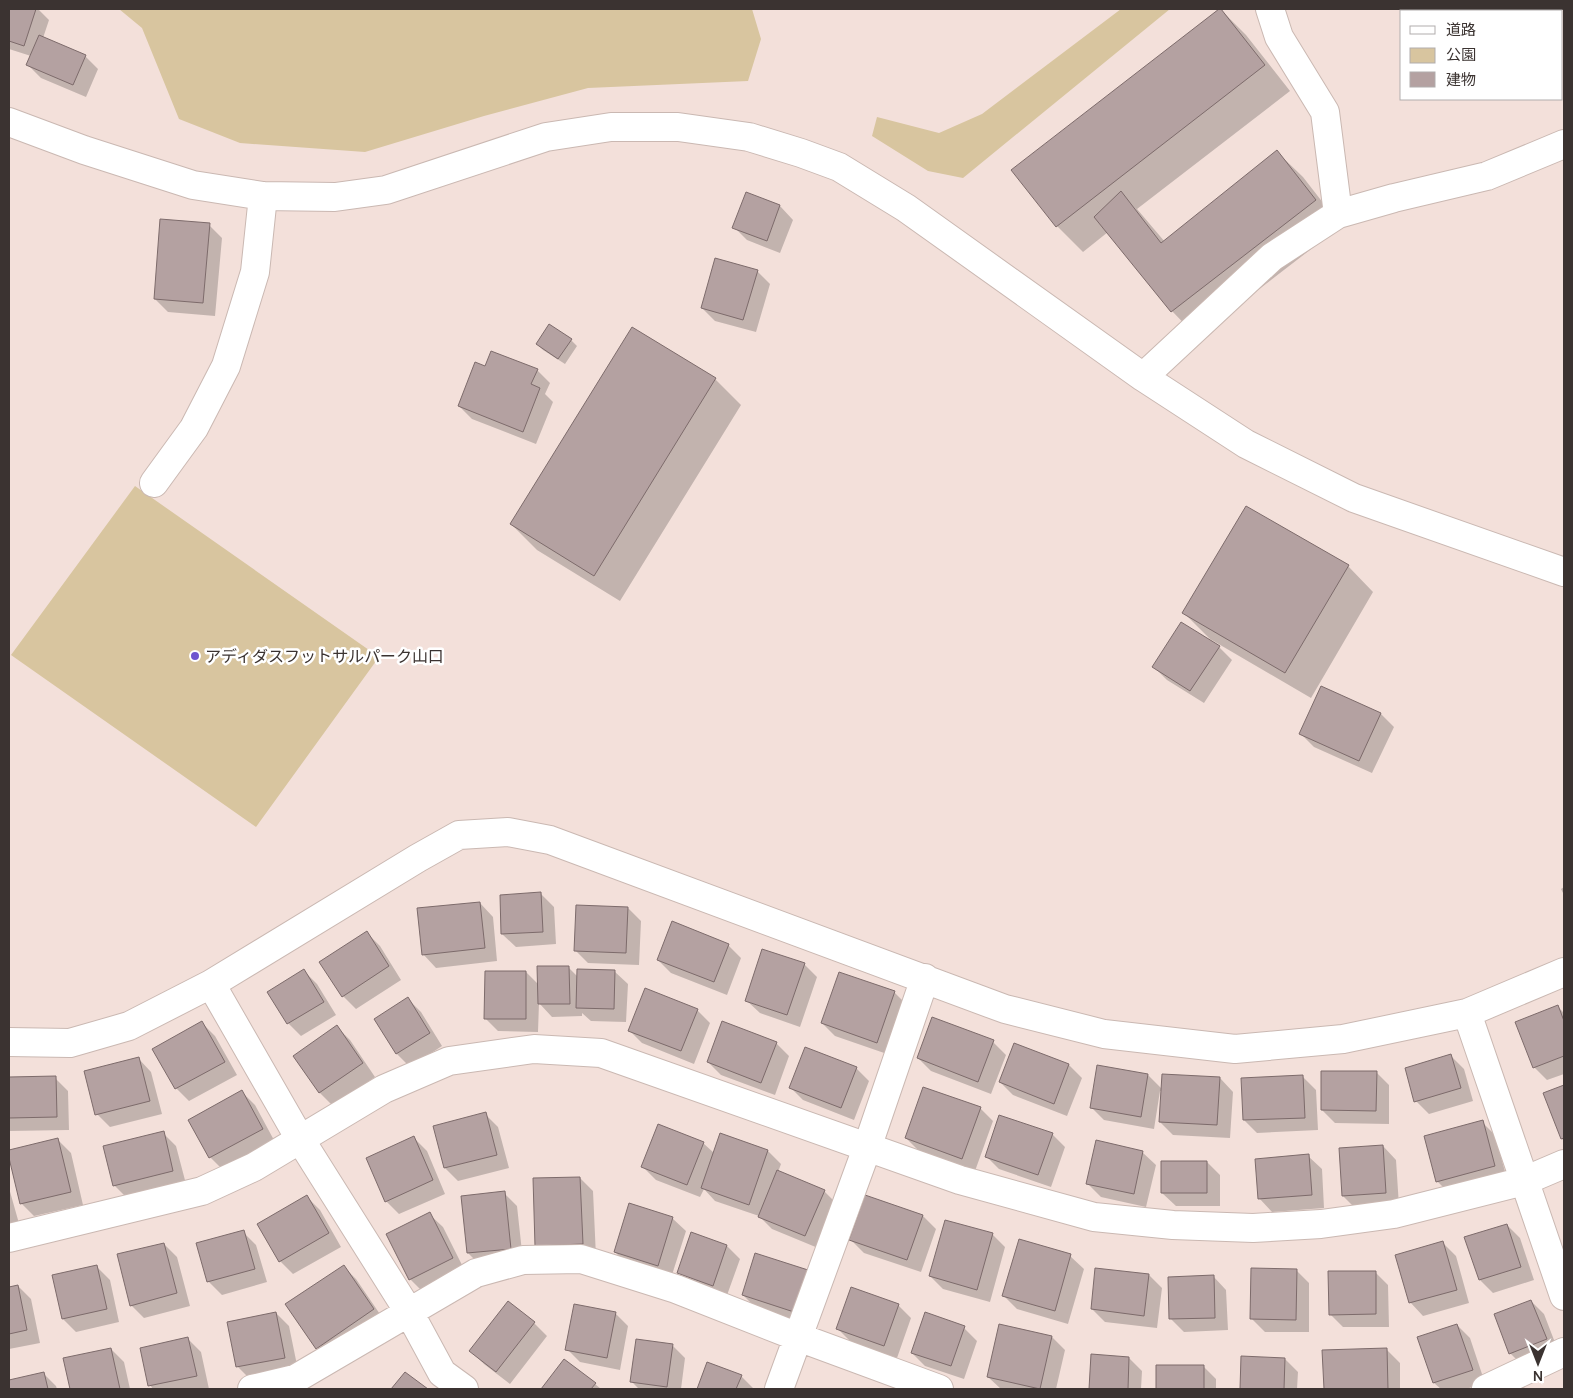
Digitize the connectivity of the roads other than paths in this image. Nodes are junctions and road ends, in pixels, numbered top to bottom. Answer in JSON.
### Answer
{"nodes":[{"id":1,"x":1270,"y":9,"type":"edge"},
{"id":2,"x":9,"y":122,"type":"edge"},
{"id":3,"x":1564,"y":144,"type":"edge"},
{"id":4,"x":263,"y":196,"type":"junction"},
{"id":5,"x":1338,"y":214,"type":"junction"},
{"id":6,"x":1143,"y":377,"type":"junction"},
{"id":7,"x":154,"y":483,"type":"dead end"},
{"id":8,"x":1564,"y":572,"type":"edge"},
{"id":9,"x":1564,"y":972,"type":"edge"},
{"id":10,"x":925,"y":978,"type":"junction"},
{"id":11,"x":211,"y":984,"type":"junction"},
{"id":12,"x":1468,"y":1012,"type":"junction"},
{"id":13,"x":9,"y":1042,"type":"edge"},
{"id":14,"x":300,"y":1139,"type":"junction"},
{"id":15,"x":867,"y":1148,"type":"junction"},
{"id":16,"x":1564,"y":1164,"type":"edge"},
{"id":17,"x":1524,"y":1181,"type":"junction"},
{"id":18,"x":9,"y":1238,"type":"edge"},
{"id":19,"x":1564,"y":1296,"type":"edge"},
{"id":20,"x":410,"y":1312,"type":"junction"},
{"id":21,"x":798,"y":1337,"type":"junction"},
{"id":22,"x":1564,"y":1352,"type":"edge"},
{"id":23,"x":252,"y":1389,"type":"edge"},
{"id":24,"x":464,"y":1389,"type":"edge"},
{"id":25,"x":779,"y":1389,"type":"edge"},
{"id":26,"x":939,"y":1389,"type":"edge"},
{"id":27,"x":1486,"y":1389,"type":"edge"}],
"edges":[{"from":1,"to":5,"type":"street"},
{"from":2,"to":4,"type":"street"},
{"from":3,"to":5,"type":"street"},
{"from":4,"to":6,"type":"street"},
{"from":4,"to":7,"type":"street"},
{"from":5,"to":6,"type":"street"},
{"from":6,"to":8,"type":"street"},
{"from":9,"to":12,"type":"street"},
{"from":10,"to":11,"type":"street"},
{"from":10,"to":12,"type":"street"},
{"from":10,"to":15,"type":"street"},
{"from":11,"to":13,"type":"street"},
{"from":11,"to":14,"type":"street"},
{"from":12,"to":17,"type":"street"},
{"from":14,"to":15,"type":"street"},
{"from":14,"to":18,"type":"street"},
{"from":14,"to":20,"type":"street"},
{"from":15,"to":17,"type":"street"},
{"from":15,"to":21,"type":"street"},
{"from":16,"to":17,"type":"street"},
{"from":17,"to":19,"type":"street"},
{"from":20,"to":21,"type":"street"},
{"from":20,"to":23,"type":"street"},
{"from":20,"to":24,"type":"street"},
{"from":21,"to":25,"type":"street"},
{"from":21,"to":26,"type":"street"},
{"from":22,"to":27,"type":"street"}]}
